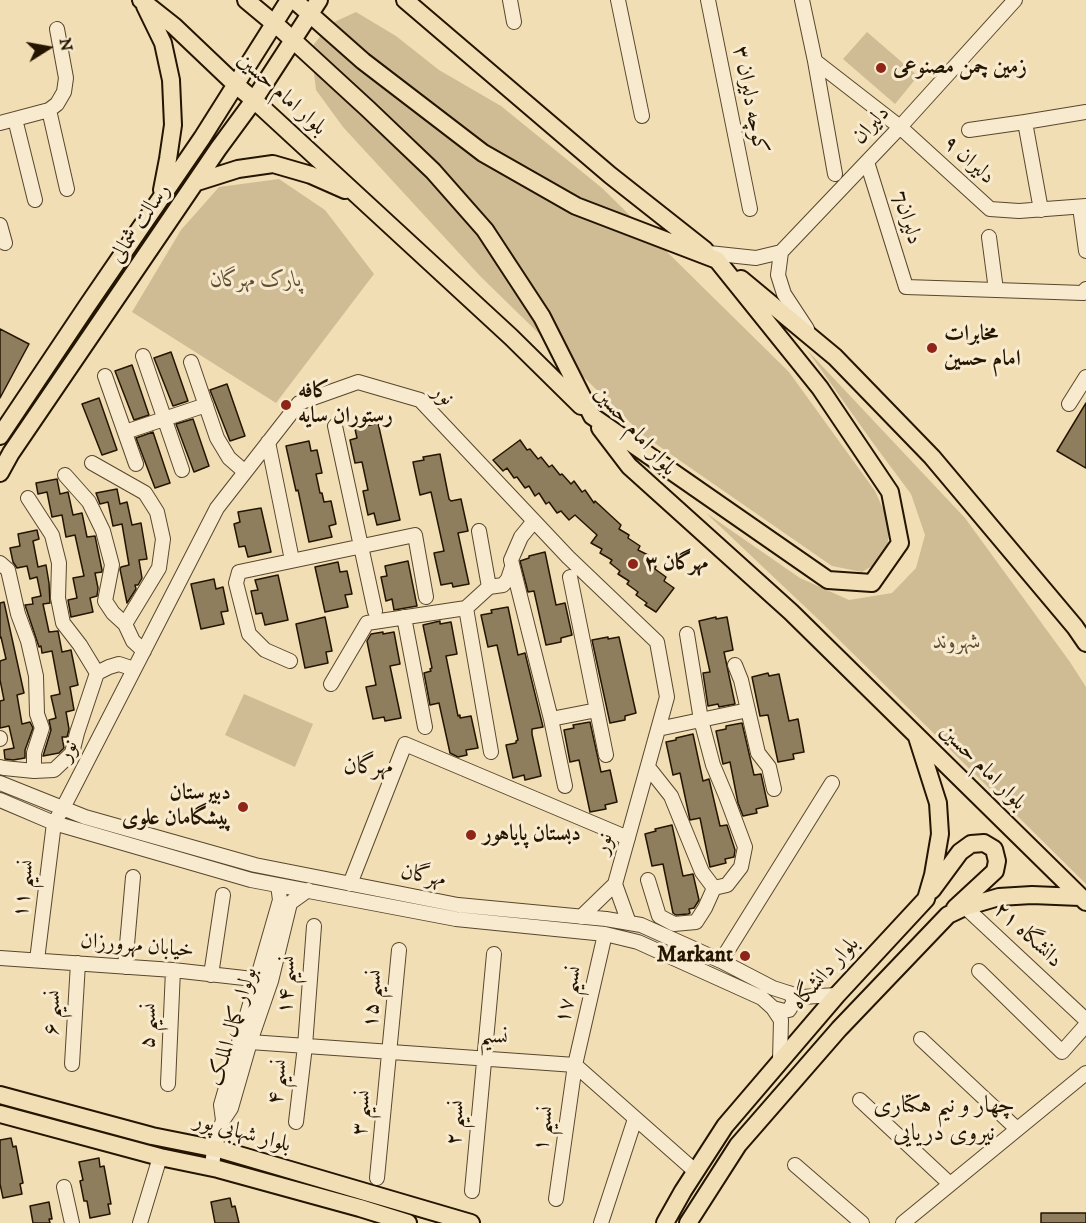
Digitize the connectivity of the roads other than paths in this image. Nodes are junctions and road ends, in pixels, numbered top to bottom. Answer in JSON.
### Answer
{"nodes":[{"id":1,"x":246,"y":0,"type":"edge"},
{"id":2,"x":289,"y":0,"type":"edge"},
{"id":3,"x":294,"y":0,"type":"edge"},
{"id":4,"x":320,"y":0,"type":"edge"},
{"id":5,"x":405,"y":0,"type":"edge"},
{"id":6,"x":510,"y":0,"type":"edge"},
{"id":7,"x":618,"y":0,"type":"edge"},
{"id":8,"x":708,"y":0,"type":"edge"},
{"id":9,"x":802,"y":0,"type":"edge"},
{"id":10,"x":1015,"y":0,"type":"edge"},
{"id":11,"x":142,"y":1,"type":"edge"},
{"id":12,"x":415,"y":6,"type":"edge"},
{"id":13,"x":514,"y":22,"type":"dead end"},
{"id":14,"x":57,"y":29,"type":"dead end"},
{"id":15,"x":815,"y":61,"type":"junction"},
{"id":16,"x":236,"y":86,"type":"junction"},
{"id":17,"x":254,"y":100,"type":"junction"},
{"id":18,"x":49,"y":110,"type":"junction"},
{"id":19,"x":1086,"y":112,"type":"edge"},
{"id":20,"x":642,"y":116,"type":"dead end"},
{"id":21,"x":15,"y":119,"type":"junction"},
{"id":22,"x":1025,"y":122,"type":"junction"},
{"id":23,"x":0,"y":123,"type":"edge"},
{"id":24,"x":900,"y":127,"type":"junction"},
{"id":25,"x":969,"y":130,"type":"dead end"},
{"id":26,"x":202,"y":138,"type":"junction"},
{"id":27,"x":218,"y":149,"type":"junction"},
{"id":28,"x":867,"y":162,"type":"junction"},
{"id":29,"x":835,"y":174,"type":"dead end"},
{"id":30,"x":197,"y":182,"type":"junction"},
{"id":31,"x":66,"y":189,"type":"dead end"},
{"id":32,"x":358,"y":196,"type":"junction"},
{"id":33,"x":161,"y":199,"type":"junction"},
{"id":34,"x":36,"y":200,"type":"dead end"},
{"id":35,"x":1083,"y":206,"type":"edge"},
{"id":36,"x":750,"y":209,"type":"dead end"},
{"id":37,"x":1041,"y":210,"type":"junction"},
{"id":38,"x":0,"y":225,"type":"edge"},
{"id":39,"x":989,"y":237,"type":"dead end"},
{"id":40,"x":5,"y":243,"type":"dead end"},
{"id":41,"x":1086,"y":251,"type":"edge"},
{"id":42,"x":782,"y":252,"type":"junction"},
{"id":43,"x":713,"y":256,"type":"junction"},
{"id":44,"x":1086,"y":289,"type":"edge"},
{"id":45,"x":996,"y":290,"type":"junction"},
{"id":46,"x":813,"y":338,"type":"junction"},
{"id":47,"x":143,"y":356,"type":"dead end"},
{"id":48,"x":191,"y":362,"type":"dead end"},
{"id":49,"x":105,"y":376,"type":"dead end"},
{"id":50,"x":1086,"y":376,"type":"edge"},
{"id":51,"x":1069,"y":404,"type":"dead end"},
{"id":52,"x":206,"y":405,"type":"junction"},
{"id":53,"x":592,"y":416,"type":"junction"},
{"id":54,"x":165,"y":419,"type":"junction"},
{"id":55,"x":335,"y":426,"type":"dead end"},
{"id":56,"x":125,"y":432,"type":"junction"},
{"id":57,"x":0,"y":436,"type":"edge"},
{"id":58,"x":268,"y":442,"type":"junction"},
{"id":59,"x":92,"y":464,"type":"dead end"},
{"id":60,"x":136,"y":464,"type":"dead end"},
{"id":61,"x":182,"y":470,"type":"dead end"},
{"id":62,"x":245,"y":472,"type":"junction"},
{"id":63,"x":0,"y":473,"type":"edge"},
{"id":64,"x":65,"y":475,"type":"dead end"},
{"id":65,"x":28,"y":498,"type":"dead end"},
{"id":66,"x":534,"y":521,"type":"junction"},
{"id":67,"x":479,"y":531,"type":"dead end"},
{"id":68,"x":362,"y":546,"type":"junction"},
{"id":69,"x":292,"y":560,"type":"junction"},
{"id":70,"x":0,"y":563,"type":"edge"},
{"id":71,"x":512,"y":567,"type":"junction"},
{"id":72,"x":570,"y":577,"type":"dead end"},
{"id":73,"x":489,"y":586,"type":"junction"},
{"id":74,"x":426,"y":597,"type":"dead end"},
{"id":75,"x":466,"y":608,"type":"junction"},
{"id":76,"x":375,"y":610,"type":"dead end"},
{"id":77,"x":405,"y":617,"type":"junction"},
{"id":78,"x":125,"y":624,"type":"junction"},
{"id":79,"x":1080,"y":630,"type":"edge"},
{"id":80,"x":687,"y":634,"type":"dead end"},
{"id":81,"x":1086,"y":643,"type":"edge"},
{"id":82,"x":144,"y":651,"type":"junction"},
{"id":83,"x":290,"y":661,"type":"dead end"},
{"id":84,"x":735,"y":665,"type":"dead end"},
{"id":85,"x":134,"y":669,"type":"junction"},
{"id":86,"x":97,"y":673,"type":"junction"},
{"id":87,"x":331,"y":684,"type":"dead end"},
{"id":88,"x":597,"y":710,"type":"junction"},
{"id":89,"x":748,"y":710,"type":"junction"},
{"id":90,"x":551,"y":719,"type":"junction"},
{"id":91,"x":701,"y":720,"type":"junction"},
{"id":92,"x":425,"y":728,"type":"dead end"},
{"id":93,"x":658,"y":729,"type":"junction"},
{"id":94,"x":916,"y":733,"type":"junction"},
{"id":95,"x":491,"y":752,"type":"dead end"},
{"id":96,"x":606,"y":756,"type":"dead end"},
{"id":97,"x":0,"y":767,"type":"edge"},
{"id":98,"x":648,"y":767,"type":"junction"},
{"id":99,"x":34,"y":771,"type":"junction"},
{"id":100,"x":0,"y":783,"type":"edge"},
{"id":101,"x":832,"y":783,"type":"dead end"},
{"id":102,"x":565,"y":786,"type":"dead end"},
{"id":103,"x":774,"y":789,"type":"dead end"},
{"id":104,"x":0,"y":800,"type":"edge"},
{"id":105,"x":63,"y":808,"type":"junction"},
{"id":106,"x":54,"y":823,"type":"junction"},
{"id":107,"x":628,"y":838,"type":"junction"},
{"id":108,"x":133,"y":877,"type":"dead end"},
{"id":109,"x":648,"y":880,"type":"dead end"},
{"id":110,"x":350,"y":884,"type":"junction"},
{"id":111,"x":615,"y":884,"type":"junction"},
{"id":112,"x":278,"y":885,"type":"junction"},
{"id":113,"x":714,"y":888,"type":"junction"},
{"id":114,"x":308,"y":891,"type":"junction"},
{"id":115,"x":223,"y":895,"type":"dead end"},
{"id":116,"x":926,"y":899,"type":"junction"},
{"id":117,"x":1083,"y":900,"type":"edge"},
{"id":118,"x":965,"y":907,"type":"junction"},
{"id":119,"x":533,"y":912,"type":"junction"},
{"id":120,"x":948,"y":915,"type":"junction"},
{"id":121,"x":580,"y":917,"type":"junction"},
{"id":122,"x":629,"y":923,"type":"junction"},
{"id":123,"x":314,"y":926,"type":"dead end"},
{"id":124,"x":531,"y":927,"type":"junction"},
{"id":125,"x":605,"y":934,"type":"junction"},
{"id":126,"x":399,"y":950,"type":"dead end"},
{"id":127,"x":494,"y":954,"type":"dead end"},
{"id":128,"x":0,"y":958,"type":"edge"},
{"id":129,"x":37,"y":960,"type":"junction"},
{"id":130,"x":721,"y":961,"type":"junction"},
{"id":131,"x":78,"y":963,"type":"junction"},
{"id":132,"x":125,"y":967,"type":"junction"},
{"id":133,"x":173,"y":970,"type":"junction"},
{"id":134,"x":979,"y":971,"type":"dead end"},
{"id":135,"x":212,"y":975,"type":"junction"},
{"id":136,"x":264,"y":980,"type":"junction"},
{"id":137,"x":789,"y":993,"type":"junction"},
{"id":138,"x":837,"y":994,"type":"junction"},
{"id":139,"x":773,"y":1008,"type":"junction"},
{"id":140,"x":1086,"y":1020,"type":"edge"},
{"id":141,"x":1086,"y":1025,"type":"edge"},
{"id":142,"x":921,"y":1039,"type":"dead end"},
{"id":143,"x":250,"y":1042,"type":"junction"},
{"id":144,"x":305,"y":1046,"type":"junction"},
{"id":145,"x":390,"y":1052,"type":"junction"},
{"id":146,"x":483,"y":1058,"type":"junction"},
{"id":147,"x":72,"y":1064,"type":"dead end"},
{"id":148,"x":575,"y":1065,"type":"junction"},
{"id":149,"x":775,"y":1065,"type":"junction"},
{"id":150,"x":1083,"y":1081,"type":"edge"},
{"id":151,"x":168,"y":1084,"type":"dead end"},
{"id":152,"x":788,"y":1088,"type":"junction"},
{"id":153,"x":0,"y":1095,"type":"edge"},
{"id":154,"x":860,"y":1100,"type":"dead end"},
{"id":155,"x":0,"y":1114,"type":"edge"},
{"id":156,"x":635,"y":1119,"type":"junction"},
{"id":157,"x":223,"y":1120,"type":"junction"},
{"id":158,"x":296,"y":1122,"type":"dead end"},
{"id":159,"x":1017,"y":1129,"type":"junction"},
{"id":160,"x":164,"y":1138,"type":"junction"},
{"id":161,"x":214,"y":1149,"type":"junction"},
{"id":162,"x":160,"y":1157,"type":"junction"},
{"id":163,"x":795,"y":1165,"type":"dead end"},
{"id":164,"x":212,"y":1167,"type":"junction"},
{"id":165,"x":695,"y":1171,"type":"junction"},
{"id":166,"x":378,"y":1178,"type":"dead end"},
{"id":167,"x":950,"y":1184,"type":"junction"},
{"id":168,"x":64,"y":1187,"type":"dead end"},
{"id":169,"x":472,"y":1191,"type":"dead end"},
{"id":170,"x":556,"y":1199,"type":"dead end"},
{"id":171,"x":668,"y":1218,"type":"edge"},
{"id":172,"x":693,"y":1221,"type":"edge"},
{"id":173,"x":72,"y":1223,"type":"edge"},
{"id":174,"x":140,"y":1223,"type":"edge"},
{"id":175,"x":408,"y":1223,"type":"edge"},
{"id":176,"x":471,"y":1223,"type":"edge"},
{"id":177,"x":602,"y":1223,"type":"edge"},
{"id":178,"x":654,"y":1223,"type":"edge"},
{"id":179,"x":862,"y":1223,"type":"edge"},
{"id":180,"x":903,"y":1223,"type":"edge"}],
"edges":[{"from":1,"to":53,"type":"main road"},
{"from":2,"to":16,"type":"main road","name":"رسالت شمالی"},
{"from":3,"to":43,"type":"main road"},
{"from":4,"to":17,"type":"main road","name":"رسالت شمالی"},
{"from":5,"to":12,"type":"main road"},
{"from":6,"to":13,"type":"street"},
{"from":7,"to":20,"type":"street"},
{"from":8,"to":36,"type":"street","name":"کوچه دلیران ۳"},
{"from":9,"to":15,"type":"street"},
{"from":10,"to":24,"type":"street","name":"دلیران"},
{"from":11,"to":16,"type":"main road","name":"بلوار امام حسین"},
{"from":11,"to":33,"type":"main road"},
{"from":12,"to":43,"type":"main road"},
{"from":14,"to":18,"type":"street"},
{"from":15,"to":24,"type":"street","name":"دلیران ۹"},
{"from":15,"to":29,"type":"street"},
{"from":16,"to":17,"type":"main road","name":"بلوار امام حسین"},
{"from":16,"to":26,"type":"main road","name":"رسالت شمالی"},
{"from":17,"to":27,"type":"main road","name":"رسالت شمالی"},
{"from":17,"to":32,"type":"main road","name":"بلوار امام حسین"},
{"from":18,"to":21,"type":"street"},
{"from":18,"to":31,"type":"street"},
{"from":19,"to":22,"type":"street"},
{"from":21,"to":23,"type":"street"},
{"from":21,"to":34,"type":"street"},
{"from":22,"to":25,"type":"street"},
{"from":22,"to":37,"type":"street"},
{"from":24,"to":28,"type":"street","name":"دلیران"},
{"from":24,"to":37,"type":"street","name":"دلیران ۹"},
{"from":26,"to":27,"type":"main road"},
{"from":26,"to":33,"type":"main road","name":"رسالت شمالی"},
{"from":27,"to":30,"type":"main road","name":"رسالت شمالی"},
{"from":28,"to":42,"type":"street","name":"دلیران"},
{"from":28,"to":45,"type":"street","name":"دلیران7"},
{"from":30,"to":32,"type":"main road"},
{"from":30,"to":63,"type":"main road","name":"رسالت شمالی"},
{"from":32,"to":53,"type":"main road","name":"بلوار امام حسین"},
{"from":33,"to":57,"type":"main road","name":"رسالت شمالی"},
{"from":35,"to":37,"type":"street","name":"دلیران ۹"},
{"from":35,"to":41,"type":"street"},
{"from":38,"to":40,"type":"street"},
{"from":39,"to":45,"type":"street"},
{"from":42,"to":43,"type":"street"},
{"from":42,"to":46,"type":"street"},
{"from":43,"to":46,"type":"main road"},
{"from":43,"to":53,"type":"main road"},
{"from":44,"to":45,"type":"street"},
{"from":46,"to":79,"type":"main road"},
{"from":47,"to":54,"type":"street"},
{"from":48,"to":52,"type":"street"},
{"from":49,"to":56,"type":"street"},
{"from":50,"to":51,"type":"street"},
{"from":52,"to":54,"type":"street"},
{"from":52,"to":62,"type":"street"},
{"from":53,"to":94,"type":"main road","name":"بلوار امام حسین"},
{"from":54,"to":56,"type":"street"},
{"from":54,"to":61,"type":"street"},
{"from":55,"to":68,"type":"street"},
{"from":56,"to":60,"type":"street"},
{"from":58,"to":62,"type":"street","name":"نور"},
{"from":58,"to":66,"type":"street","name":"نور"},
{"from":58,"to":69,"type":"street"},
{"from":59,"to":78,"type":"street"},
{"from":62,"to":82,"type":"street","name":"نور"},
{"from":64,"to":78,"type":"street"},
{"from":65,"to":86,"type":"street"},
{"from":66,"to":71,"type":"street"},
{"from":66,"to":93,"type":"street","name":"نور"},
{"from":67,"to":73,"type":"street"},
{"from":68,"to":69,"type":"street"},
{"from":68,"to":74,"type":"street"},
{"from":68,"to":76,"type":"street"},
{"from":69,"to":83,"type":"street"},
{"from":70,"to":99,"type":"street"},
{"from":71,"to":73,"type":"street"},
{"from":71,"to":90,"type":"street"},
{"from":72,"to":88,"type":"street"},
{"from":73,"to":75,"type":"street"},
{"from":75,"to":77,"type":"street"},
{"from":75,"to":95,"type":"street"},
{"from":77,"to":87,"type":"street"},
{"from":77,"to":92,"type":"street"},
{"from":78,"to":82,"type":"street"},
{"from":79,"to":81,"type":"main road"},
{"from":80,"to":91,"type":"street"},
{"from":82,"to":85,"type":"street","name":"نور"},
{"from":84,"to":89,"type":"street"},
{"from":85,"to":86,"type":"street"},
{"from":85,"to":105,"type":"street","name":"نور"},
{"from":86,"to":99,"type":"street"},
{"from":88,"to":90,"type":"street"},
{"from":88,"to":96,"type":"street"},
{"from":89,"to":91,"type":"street"},
{"from":89,"to":103,"type":"street"},
{"from":90,"to":102,"type":"street"},
{"from":91,"to":93,"type":"street"},
{"from":91,"to":113,"type":"street"},
{"from":93,"to":98,"type":"street","name":"نور"},
{"from":94,"to":116,"type":"main road","name":"بلوار دانشگاه"},
{"from":94,"to":117,"type":"main road","name":"بلوار امام حسین"},
{"from":97,"to":99,"type":"street"},
{"from":98,"to":107,"type":"street","name":"نور"},
{"from":98,"to":113,"type":"street"},
{"from":100,"to":105,"type":"street","name":"مهرگان"},
{"from":101,"to":130,"type":"street"},
{"from":104,"to":106,"type":"street","name":"مهرگان"},
{"from":105,"to":106,"type":"street","name":"نور"},
{"from":105,"to":110,"type":"street","name":"مهرگان"},
{"from":106,"to":112,"type":"street","name":"مهرگان"},
{"from":106,"to":129,"type":"street","name":"نسیم ۱۱"},
{"from":107,"to":110,"type":"street"},
{"from":107,"to":111,"type":"street","name":"نور"},
{"from":108,"to":132,"type":"street"},
{"from":109,"to":113,"type":"street"},
{"from":110,"to":119,"type":"street","name":"مهرگان"},
{"from":111,"to":121,"type":"street","name":"نور"},
{"from":111,"to":122,"type":"street","name":"نور"},
{"from":112,"to":114,"type":"street","name":"مهرگان"},
{"from":112,"to":136,"type":"street","name":"بولوار کمال الملک"},
{"from":114,"to":124,"type":"street","name":"مهرگان"},
{"from":114,"to":136,"type":"street","name":"بولوار کمال الملک"},
{"from":115,"to":135,"type":"street"},
{"from":116,"to":120,"type":"main road"},
{"from":116,"to":138,"type":"main road","name":"بلوار دانشگاه"},
{"from":117,"to":118,"type":"main road","name":"بلوار دانشگاه"},
{"from":118,"to":120,"type":"main road","name":"بلوار دانشگاه"},
{"from":118,"to":140,"type":"street","name":"دانشگاه ۲۱"},
{"from":119,"to":121,"type":"street","name":"مهرگان"},
{"from":119,"to":124,"type":"street"},
{"from":120,"to":152,"type":"main road","name":"بلوار دانشگاه"},
{"from":121,"to":122,"type":"street","name":"مهرگان"},
{"from":122,"to":130,"type":"street","name":"مهرگان"},
{"from":123,"to":144,"type":"street","name":"نسیم ۱۴"},
{"from":124,"to":125,"type":"street","name":"مهرگان"},
{"from":125,"to":139,"type":"street","name":"مهرگان"},
{"from":125,"to":148,"type":"street","name":"نسیم ۱۷"},
{"from":126,"to":145,"type":"street","name":"نسیم ۱۵"},
{"from":127,"to":146,"type":"street","name":"نسیم ۲"},
{"from":128,"to":129,"type":"street","name":"خیابان مهرورزان"},
{"from":129,"to":131,"type":"street","name":"خیابان مهرورزان"},
{"from":130,"to":137,"type":"street","name":"مهرگان"},
{"from":131,"to":132,"type":"street","name":"خیابان مهرورزان"},
{"from":131,"to":147,"type":"street","name":"نسیم ۶"},
{"from":132,"to":133,"type":"street","name":"خیابان مهرورزان"},
{"from":133,"to":135,"type":"street","name":"خیابان مهرورزان"},
{"from":133,"to":151,"type":"street","name":"نسیم ۵"},
{"from":134,"to":141,"type":"street"},
{"from":135,"to":136,"type":"street","name":"خیابان مهرورزان"},
{"from":136,"to":143,"type":"street","name":"بولوار کمال الملک"},
{"from":136,"to":157,"type":"street","name":"بولوار کمال الملک"},
{"from":137,"to":138,"type":"street","name":"مهرگان"},
{"from":137,"to":139,"type":"street"},
{"from":138,"to":149,"type":"main road","name":"بلوار دانشگاه"},
{"from":139,"to":149,"type":"street"},
{"from":142,"to":159,"type":"street"},
{"from":143,"to":144,"type":"street","name":"نسیم"},
{"from":143,"to":157,"type":"street","name":"بولوار کمال الملک"},
{"from":144,"to":145,"type":"street","name":"نسیم"},
{"from":144,"to":158,"type":"street","name":"نسیم ۴"},
{"from":145,"to":146,"type":"street","name":"نسیم"},
{"from":145,"to":166,"type":"street","name":"نسیم ۳"},
{"from":146,"to":148,"type":"street","name":"نسیم"},
{"from":146,"to":169,"type":"street","name":"نسیم ۲"},
{"from":148,"to":156,"type":"street"},
{"from":148,"to":170,"type":"street","name":"نسیم ۱"},
{"from":149,"to":152,"type":"main road"},
{"from":149,"to":165,"type":"main road","name":"بلوار دانشگاه"},
{"from":150,"to":159,"type":"street"},
{"from":152,"to":172,"type":"main road","name":"بلوار دانشگاه"},
{"from":153,"to":160,"type":"main road","name":"بلوار شهابی پور"},
{"from":154,"to":167,"type":"street"},
{"from":155,"to":162,"type":"main road","name":"بلوار شهابی پور"},
{"from":156,"to":165,"type":"street"},
{"from":156,"to":177,"type":"street"},
{"from":157,"to":161,"type":"street"},
{"from":159,"to":167,"type":"street"},
{"from":160,"to":161,"type":"main road","name":"بلوار شهابی پور"},
{"from":160,"to":162,"type":"main road"},
{"from":161,"to":164,"type":"street"},
{"from":161,"to":176,"type":"main road","name":"بلوار شهابی پور"},
{"from":162,"to":164,"type":"main road","name":"بلوار شهابی پور"},
{"from":162,"to":174,"type":"street"},
{"from":163,"to":179,"type":"street"},
{"from":164,"to":175,"type":"main road","name":"بلوار شهابی پور"},
{"from":165,"to":171,"type":"main road","name":"بلوار دانشگاه"},
{"from":167,"to":180,"type":"street"},
{"from":168,"to":173,"type":"street"},
{"from":171,"to":178,"type":"main road"}]}
